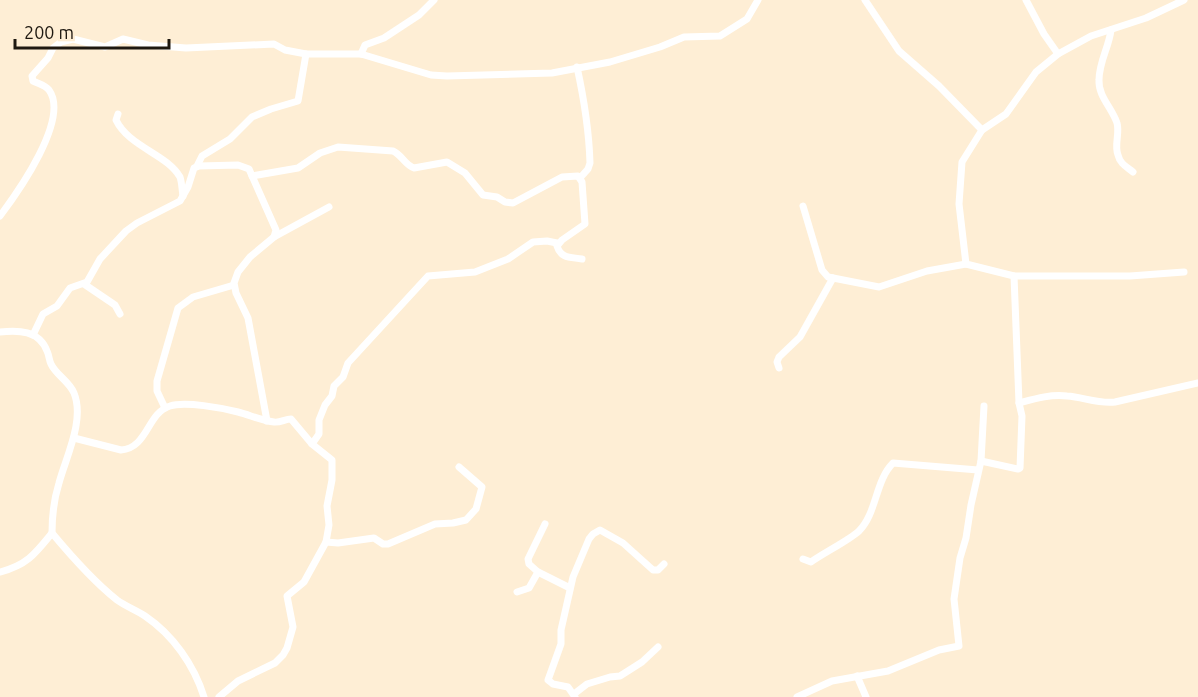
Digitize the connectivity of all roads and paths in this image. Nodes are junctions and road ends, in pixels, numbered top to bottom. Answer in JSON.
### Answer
{"nodes":[{"id":1,"x":434,"y":0,"type":"edge"},
{"id":2,"x":758,"y":0,"type":"edge"},
{"id":3,"x":865,"y":0,"type":"edge"},
{"id":4,"x":1026,"y":0,"type":"edge"},
{"id":5,"x":1184,"y":0,"type":"edge"},
{"id":6,"x":1111,"y":30,"type":"junction"},
{"id":7,"x":306,"y":54,"type":"junction"},
{"id":8,"x":361,"y":54,"type":"junction"},
{"id":9,"x":1058,"y":54,"type":"junction"},
{"id":10,"x":578,"y":67,"type":"junction"},
{"id":11,"x":118,"y":114,"type":"dead end"},
{"id":12,"x":982,"y":130,"type":"junction"},
{"id":13,"x":197,"y":166,"type":"junction"},
{"id":14,"x":1133,"y":172,"type":"dead end"},
{"id":15,"x":252,"y":176,"type":"junction"},
{"id":16,"x":580,"y":178,"type":"junction"},
{"id":17,"x":183,"y":196,"type":"junction"},
{"id":18,"x":803,"y":206,"type":"dead end"},
{"id":19,"x":329,"y":207,"type":"dead end"},
{"id":20,"x":0,"y":216,"type":"edge"},
{"id":21,"x":274,"y":237,"type":"junction"},
{"id":22,"x":557,"y":243,"type":"junction"},
{"id":23,"x":582,"y":258,"type":"dead end"},
{"id":24,"x":966,"y":264,"type":"junction"},
{"id":25,"x":1184,"y":272,"type":"dead end"},
{"id":26,"x":1014,"y":276,"type":"junction"},
{"id":27,"x":833,"y":278,"type":"junction"},
{"id":28,"x":84,"y":284,"type":"junction"},
{"id":29,"x":234,"y":285,"type":"junction"},
{"id":30,"x":120,"y":314,"type":"dead end"},
{"id":31,"x":1,"y":333,"type":"edge"},
{"id":32,"x":33,"y":335,"type":"junction"},
{"id":33,"x":779,"y":368,"type":"dead end"},
{"id":34,"x":1198,"y":383,"type":"edge"},
{"id":35,"x":1019,"y":403,"type":"junction"},
{"id":36,"x":984,"y":406,"type":"dead end"},
{"id":37,"x":165,"y":408,"type":"junction"},
{"id":38,"x":267,"y":421,"type":"junction"},
{"id":39,"x":74,"y":438,"type":"junction"},
{"id":40,"x":312,"y":444,"type":"junction"},
{"id":41,"x":981,"y":461,"type":"junction"},
{"id":42,"x":459,"y":466,"type":"dead end"},
{"id":43,"x":978,"y":470,"type":"junction"},
{"id":44,"x":545,"y":524,"type":"dead end"},
{"id":45,"x":52,"y":533,"type":"junction"},
{"id":46,"x":326,"y":542,"type":"junction"},
{"id":47,"x":803,"y":559,"type":"dead end"},
{"id":48,"x":664,"y":564,"type":"dead end"},
{"id":49,"x":0,"y":572,"type":"edge"},
{"id":50,"x":538,"y":572,"type":"junction"},
{"id":51,"x":570,"y":588,"type":"junction"},
{"id":52,"x":517,"y":592,"type":"dead end"},
{"id":53,"x":658,"y":647,"type":"dead end"},
{"id":54,"x":857,"y":676,"type":"junction"},
{"id":55,"x":574,"y":695,"type":"edge"},
{"id":56,"x":204,"y":697,"type":"edge"},
{"id":57,"x":219,"y":697,"type":"edge"},
{"id":58,"x":797,"y":697,"type":"edge"},
{"id":59,"x":866,"y":697,"type":"edge"}],
"edges":[{"from":1,"to":8,"type":"street"},
{"from":2,"to":10,"type":"street"},
{"from":3,"to":12,"type":"street"},
{"from":4,"to":9,"type":"street"},
{"from":5,"to":6,"type":"street"},
{"from":6,"to":9,"type":"street"},
{"from":6,"to":14,"type":"street"},
{"from":7,"to":8,"type":"street"},
{"from":7,"to":13,"type":"street"},
{"from":7,"to":20,"type":"street"},
{"from":8,"to":10,"type":"street"},
{"from":9,"to":12,"type":"street"},
{"from":10,"to":16,"type":"street"},
{"from":11,"to":17,"type":"street"},
{"from":12,"to":24,"type":"street"},
{"from":13,"to":15,"type":"street"},
{"from":13,"to":17,"type":"street"},
{"from":15,"to":16,"type":"street"},
{"from":15,"to":21,"type":"street"},
{"from":16,"to":22,"type":"street"},
{"from":17,"to":28,"type":"street"},
{"from":18,"to":27,"type":"street"},
{"from":19,"to":21,"type":"street"},
{"from":21,"to":29,"type":"street"},
{"from":22,"to":23,"type":"street"},
{"from":22,"to":40,"type":"street"},
{"from":24,"to":26,"type":"street"},
{"from":24,"to":27,"type":"street"},
{"from":25,"to":26,"type":"street"},
{"from":26,"to":35,"type":"street"},
{"from":27,"to":33,"type":"street"},
{"from":28,"to":30,"type":"street"},
{"from":28,"to":32,"type":"street"},
{"from":29,"to":37,"type":"street"},
{"from":29,"to":38,"type":"street"},
{"from":31,"to":32,"type":"street"},
{"from":32,"to":39,"type":"street"},
{"from":34,"to":35,"type":"street"},
{"from":35,"to":41,"type":"street"},
{"from":36,"to":41,"type":"street"},
{"from":37,"to":38,"type":"street"},
{"from":37,"to":39,"type":"street"},
{"from":38,"to":40,"type":"street"},
{"from":39,"to":45,"type":"street"},
{"from":40,"to":46,"type":"street"},
{"from":41,"to":43,"type":"street"},
{"from":42,"to":46,"type":"street"},
{"from":43,"to":47,"type":"street"},
{"from":43,"to":54,"type":"street"},
{"from":44,"to":50,"type":"street"},
{"from":45,"to":49,"type":"street"},
{"from":45,"to":56,"type":"street"},
{"from":46,"to":57,"type":"street"},
{"from":48,"to":51,"type":"street"},
{"from":50,"to":51,"type":"street"},
{"from":50,"to":52,"type":"street"},
{"from":51,"to":55,"type":"street"},
{"from":53,"to":55,"type":"street"},
{"from":54,"to":58,"type":"street"},
{"from":54,"to":59,"type":"street"}]}
